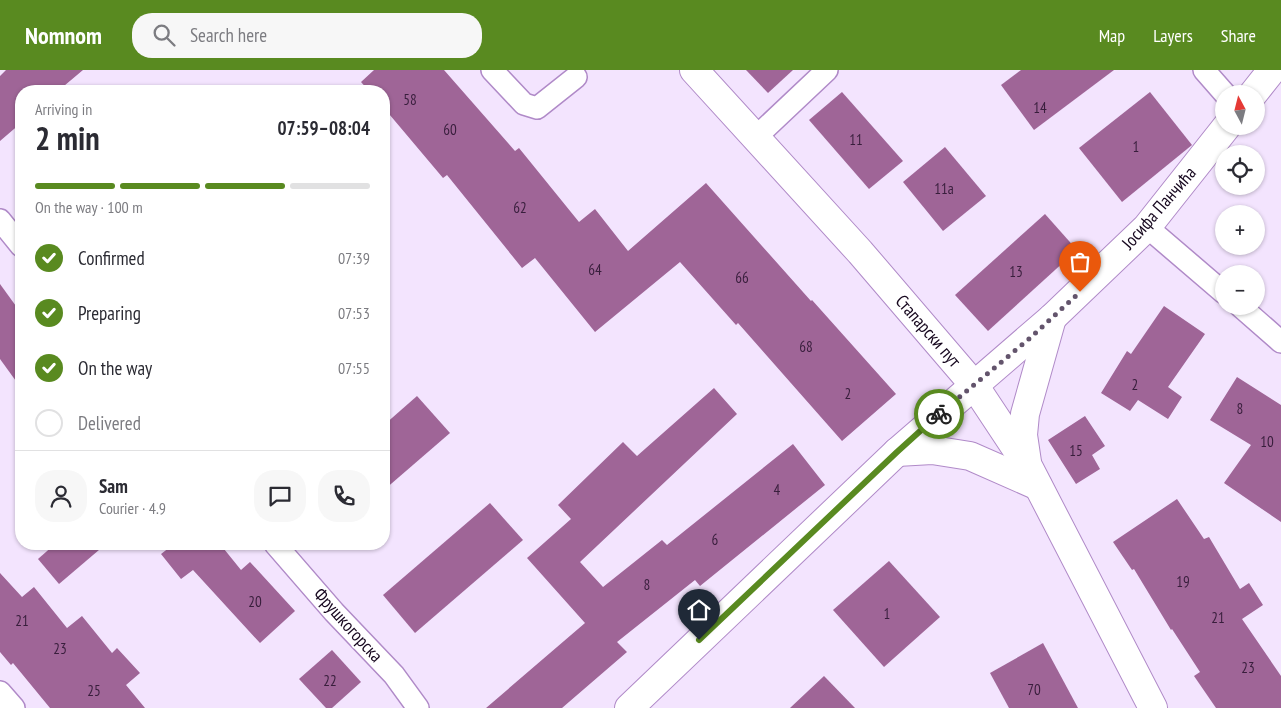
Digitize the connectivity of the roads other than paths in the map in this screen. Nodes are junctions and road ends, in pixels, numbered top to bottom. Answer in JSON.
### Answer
{"nodes":[{"id":1,"x":492,"y":70,"type":"edge"},
{"id":2,"x":694,"y":70,"type":"edge"},
{"id":3,"x":827,"y":70,"type":"edge"},
{"id":4,"x":1204,"y":70,"type":"edge"},
{"id":5,"x":1272,"y":70,"type":"edge"},
{"id":6,"x":576,"y":77,"type":"dead end"},
{"id":7,"x":1217,"y":85,"type":"edge"},
{"id":8,"x":1260,"y":85,"type":"edge"},
{"id":9,"x":1220,"y":135,"type":"edge"},
{"id":10,"x":756,"y":137,"type":"junction"},
{"id":11,"x":0,"y":220,"type":"edge"},
{"id":12,"x":1147,"y":228,"type":"junction"},
{"id":13,"x":15,"y":239,"type":"edge"},
{"id":14,"x":1215,"y":285,"type":"edge"},
{"id":15,"x":1250,"y":315,"type":"edge"},
{"id":16,"x":1052,"y":318,"type":"junction"},
{"id":17,"x":1281,"y":342,"type":"edge"},
{"id":18,"x":974,"y":385,"type":"junction"},
{"id":19,"x":897,"y":452,"type":"junction"},
{"id":20,"x":1033,"y":477,"type":"junction"},
{"id":21,"x":280,"y":550,"type":"edge"},
{"id":22,"x":0,"y":692,"type":"edge"},
{"id":23,"x":14,"y":708,"type":"edge"},
{"id":24,"x":418,"y":708,"type":"edge"},
{"id":25,"x":629,"y":708,"type":"edge"},
{"id":26,"x":1153,"y":708,"type":"edge"}],
"edges":[{"from":1,"to":6,"type":"street"},
{"from":2,"to":10,"type":"main road","name":"Стапарски пут"},
{"from":3,"to":10,"type":"street"},
{"from":4,"to":7,"type":"street"},
{"from":5,"to":8,"type":"main road"},
{"from":9,"to":12,"type":"main road","name":"Јосифа Панчића"},
{"from":10,"to":18,"type":"main road","name":"Стапарски пут"},
{"from":11,"to":13,"type":"street"},
{"from":12,"to":14,"type":"street"},
{"from":12,"to":16,"type":"main road","name":"Јосифа Панчића"},
{"from":15,"to":17,"type":"street"},
{"from":16,"to":18,"type":"main road","name":"Јосифа Панчића"},
{"from":16,"to":20,"type":"main road"},
{"from":18,"to":19,"type":"main road","name":"Јосифа Панчића"},
{"from":18,"to":20,"type":"main road","name":"Стапарски пут"},
{"from":19,"to":20,"type":"main road"},
{"from":19,"to":25,"type":"main road","name":"Јосифа Панчића"},
{"from":20,"to":26,"type":"main road","name":"Стапарски пут"},
{"from":21,"to":24,"type":"street","name":"Фрушкогорска"},
{"from":22,"to":23,"type":"street"}]}
